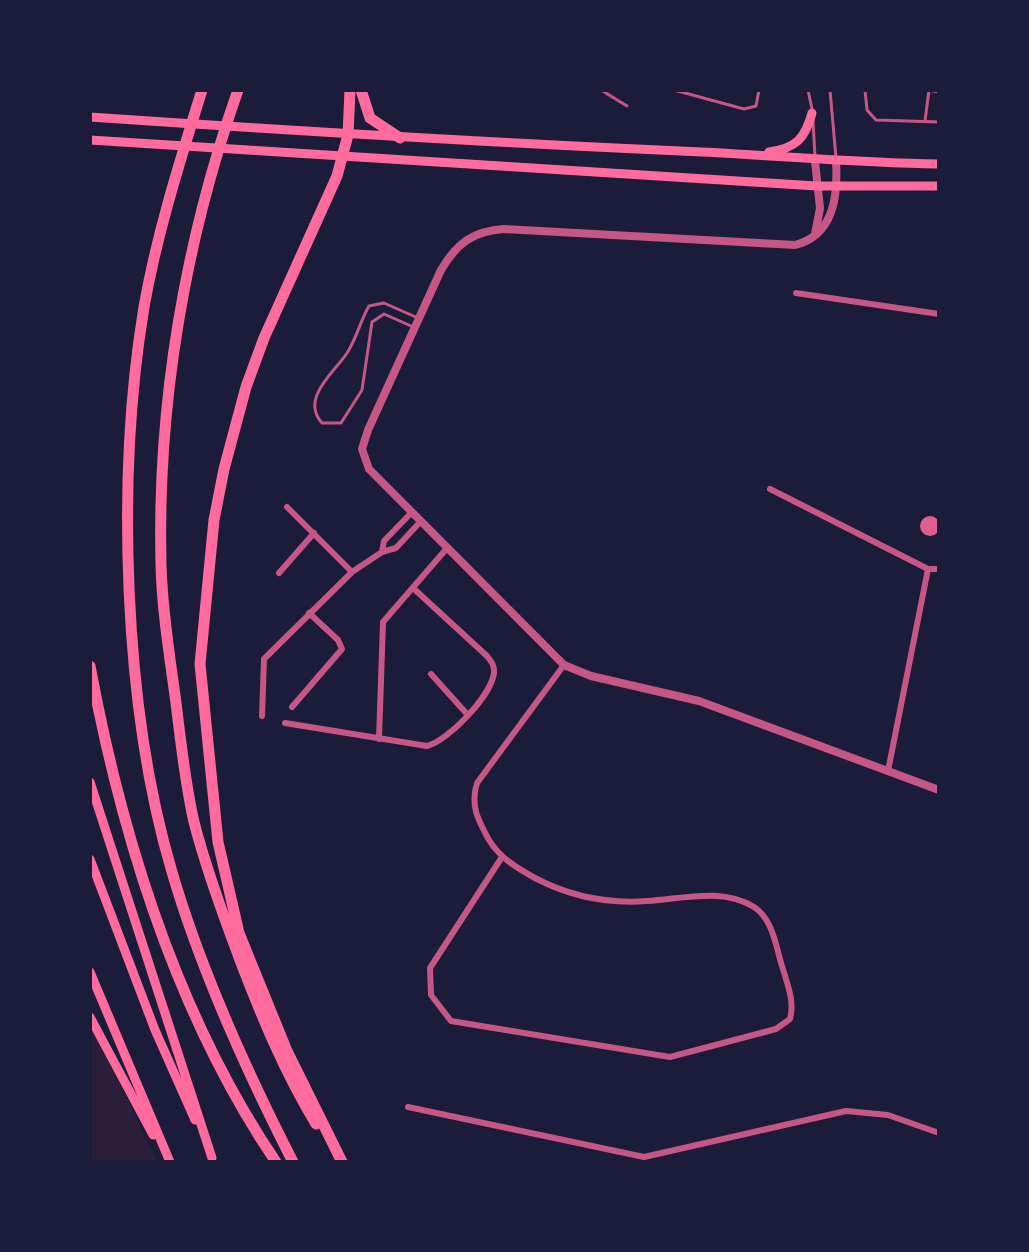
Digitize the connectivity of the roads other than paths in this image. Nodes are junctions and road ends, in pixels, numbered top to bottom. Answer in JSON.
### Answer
{"nodes":[{"id":1,"x":202,"y":90,"type":"edge"},
{"id":2,"x":350,"y":90,"type":"edge"},
{"id":3,"x":361,"y":90,"type":"edge"},
{"id":4,"x":601,"y":90,"type":"edge"},
{"id":5,"x":674,"y":90,"type":"edge"},
{"id":6,"x":759,"y":90,"type":"edge"},
{"id":7,"x":808,"y":90,"type":"edge"},
{"id":8,"x":830,"y":90,"type":"edge"},
{"id":9,"x":865,"y":90,"type":"edge"},
{"id":10,"x":929,"y":90,"type":"edge"},
{"id":11,"x":238,"y":91,"type":"edge"},
{"id":12,"x":939,"y":92,"type":"edge"},
{"id":13,"x":627,"y":106,"type":"dead end"},
{"id":14,"x":812,"y":113,"type":"junction"},
{"id":15,"x":90,"y":117,"type":"edge"},
{"id":16,"x":925,"y":121,"type":"junction"},
{"id":17,"x":939,"y":122,"type":"edge"},
{"id":18,"x":348,"y":135,"type":"junction"},
{"id":19,"x":400,"y":138,"type":"junction"},
{"id":20,"x":90,"y":140,"type":"edge"},
{"id":21,"x":750,"y":155,"type":"junction"},
{"id":22,"x":343,"y":158,"type":"junction"},
{"id":23,"x":815,"y":161,"type":"junction"},
{"id":24,"x":836,"y":162,"type":"junction"},
{"id":25,"x":939,"y":164,"type":"edge"},
{"id":26,"x":816,"y":186,"type":"junction"},
{"id":27,"x":939,"y":186,"type":"edge"},
{"id":28,"x":838,"y":187,"type":"junction"},
{"id":29,"x":815,"y":235,"type":"junction"},
{"id":30,"x":796,"y":293,"type":"dead end"},
{"id":31,"x":939,"y":314,"type":"edge"},
{"id":32,"x":419,"y":318,"type":"junction"},
{"id":33,"x":415,"y":328,"type":"junction"},
{"id":34,"x":770,"y":489,"type":"dead end"},
{"id":35,"x":287,"y":507,"type":"dead end"},
{"id":36,"x":412,"y":512,"type":"junction"},
{"id":37,"x":421,"y":521,"type":"junction"},
{"id":38,"x":314,"y":533,"type":"junction"},
{"id":39,"x":448,"y":547,"type":"junction"},
{"id":40,"x":382,"y":552,"type":"junction"},
{"id":41,"x":928,"y":569,"type":"junction"},
{"id":42,"x":939,"y":569,"type":"edge"},
{"id":43,"x":352,"y":572,"type":"junction"},
{"id":44,"x":279,"y":573,"type":"dead end"},
{"id":45,"x":413,"y":588,"type":"junction"},
{"id":46,"x":309,"y":613,"type":"junction"},
{"id":47,"x":564,"y":665,"type":"junction"},
{"id":48,"x":90,"y":666,"type":"edge"},
{"id":49,"x":431,"y":674,"type":"dead end"},
{"id":50,"x":292,"y":707,"type":"dead end"},
{"id":51,"x":467,"y":714,"type":"junction"},
{"id":52,"x":262,"y":716,"type":"dead end"},
{"id":53,"x":285,"y":723,"type":"dead end"},
{"id":54,"x":379,"y":739,"type":"junction"},
{"id":55,"x":888,"y":771,"type":"junction"},
{"id":56,"x":90,"y":782,"type":"edge"},
{"id":57,"x":939,"y":790,"type":"edge"},
{"id":58,"x":502,"y":857,"type":"junction"},
{"id":59,"x":90,"y":859,"type":"edge"},
{"id":60,"x":90,"y":972,"type":"edge"},
{"id":61,"x":90,"y":1017,"type":"edge"},
{"id":62,"x":408,"y":1107,"type":"dead end"},
{"id":63,"x":939,"y":1133,"type":"edge"},
{"id":64,"x":162,"y":1147,"type":"junction"},
{"id":65,"x":213,"y":1160,"type":"edge"},
{"id":66,"x":170,"y":1162,"type":"edge"},
{"id":67,"x":276,"y":1162,"type":"edge"},
{"id":68,"x":293,"y":1162,"type":"edge"},
{"id":69,"x":341,"y":1162,"type":"edge"}],
"edges":[{"from":1,"to":68,"type":"highway"},
{"from":2,"to":18,"type":"highway"},
{"from":3,"to":19,"type":"highway"},
{"from":4,"to":13,"type":"lane"},
{"from":5,"to":6,"type":"lane"},
{"from":7,"to":14,"type":"lane"},
{"from":8,"to":24,"type":"lane"},
{"from":9,"to":16,"type":"lane"},
{"from":10,"to":12,"type":"lane"},
{"from":10,"to":16,"type":"lane"},
{"from":11,"to":69,"type":"highway"},
{"from":14,"to":21,"type":"main road"},
{"from":14,"to":23,"type":"lane"},
{"from":15,"to":18,"type":"main road"},
{"from":16,"to":17,"type":"lane"},
{"from":18,"to":19,"type":"main road"},
{"from":18,"to":22,"type":"highway"},
{"from":19,"to":21,"type":"main road"},
{"from":20,"to":22,"type":"main road"},
{"from":21,"to":23,"type":"main road"},
{"from":22,"to":26,"type":"main road"},
{"from":22,"to":69,"type":"highway"},
{"from":23,"to":24,"type":"main road"},
{"from":23,"to":26,"type":"street"},
{"from":24,"to":25,"type":"main road"},
{"from":24,"to":28,"type":"street"},
{"from":26,"to":28,"type":"main road"},
{"from":26,"to":29,"type":"street"},
{"from":27,"to":28,"type":"main road"},
{"from":28,"to":29,"type":"street"},
{"from":29,"to":32,"type":"street"},
{"from":30,"to":31,"type":"street"},
{"from":32,"to":33,"type":"street"},
{"from":32,"to":33,"type":"lane"},
{"from":33,"to":36,"type":"street"},
{"from":34,"to":41,"type":"street"},
{"from":35,"to":38,"type":"street"},
{"from":36,"to":37,"type":"street"},
{"from":36,"to":40,"type":"street"},
{"from":37,"to":39,"type":"street"},
{"from":37,"to":40,"type":"street"},
{"from":38,"to":43,"type":"street"},
{"from":38,"to":44,"type":"street"},
{"from":39,"to":45,"type":"street"},
{"from":39,"to":47,"type":"street"},
{"from":40,"to":43,"type":"street"},
{"from":41,"to":42,"type":"street"},
{"from":41,"to":55,"type":"street"},
{"from":43,"to":46,"type":"street"},
{"from":45,"to":51,"type":"street"},
{"from":45,"to":54,"type":"street"},
{"from":46,"to":50,"type":"street"},
{"from":46,"to":52,"type":"street"},
{"from":47,"to":55,"type":"street"},
{"from":47,"to":58,"type":"street"},
{"from":48,"to":67,"type":"highway"},
{"from":49,"to":51,"type":"street"},
{"from":51,"to":54,"type":"street"},
{"from":53,"to":54,"type":"street"},
{"from":55,"to":57,"type":"street"},
{"from":56,"to":65,"type":"main road"},
{"from":58,"to":58,"type":"street"},
{"from":59,"to":65,"type":"main road"},
{"from":60,"to":64,"type":"main road"},
{"from":61,"to":64,"type":"main road"},
{"from":62,"to":63,"type":"street"},
{"from":64,"to":66,"type":"main road"}]}
